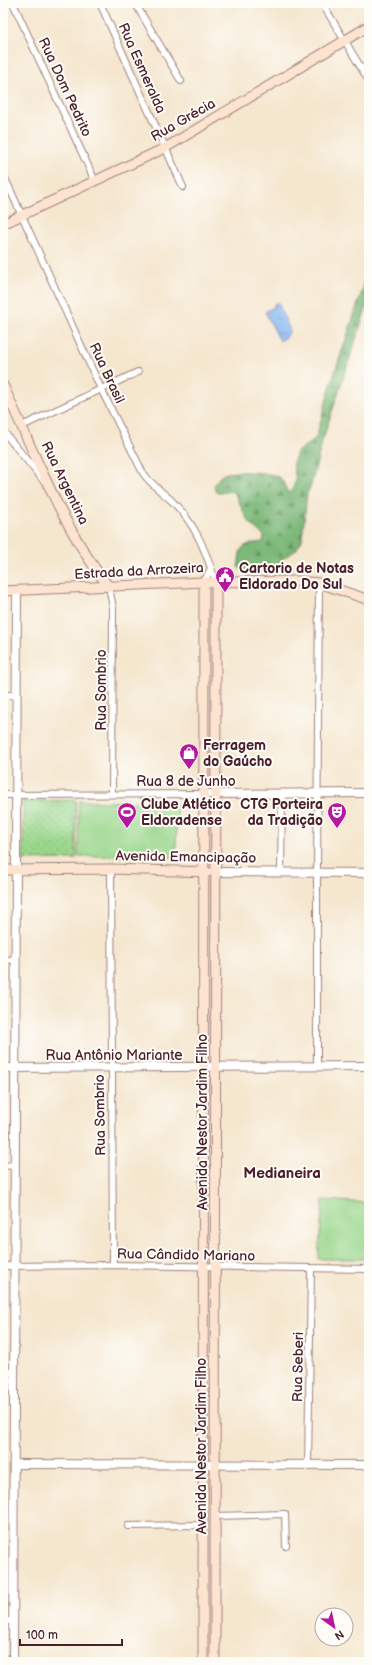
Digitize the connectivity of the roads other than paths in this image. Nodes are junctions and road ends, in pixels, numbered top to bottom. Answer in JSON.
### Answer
{"nodes":[{"id":1,"x":13,"y":3,"type":"edge"},
{"id":2,"x":100,"y":3,"type":"edge"},
{"id":3,"x":135,"y":3,"type":"edge"},
{"id":4,"x":322,"y":3,"type":"edge"},
{"id":5,"x":369,"y":26,"type":"edge"},
{"id":6,"x":344,"y":40,"type":"junction"},
{"id":7,"x":181,"y":81,"type":"dead end"},
{"id":8,"x":369,"y":81,"type":"edge"},
{"id":9,"x":165,"y":148,"type":"junction"},
{"id":10,"x":3,"y":174,"type":"edge"},
{"id":11,"x":95,"y":181,"type":"junction"},
{"id":12,"x":183,"y":187,"type":"dead end"},
{"id":13,"x":22,"y":215,"type":"junction"},
{"id":14,"x":3,"y":224,"type":"edge"},
{"id":15,"x":138,"y":372,"type":"dead end"},
{"id":16,"x":3,"y":385,"type":"edge"},
{"id":17,"x":101,"y":389,"type":"junction"},
{"id":18,"x":12,"y":404,"type":"junction"},
{"id":19,"x":3,"y":409,"type":"edge"},
{"id":20,"x":22,"y":426,"type":"junction"},
{"id":21,"x":3,"y":431,"type":"edge"},
{"id":22,"x":51,"y":490,"type":"junction"},
{"id":23,"x":211,"y":568,"type":"junction"},
{"id":24,"x":204,"y":582,"type":"junction"},
{"id":25,"x":216,"y":582,"type":"junction"},
{"id":26,"x":319,"y":583,"type":"junction"},
{"id":27,"x":109,"y":587,"type":"junction"},
{"id":28,"x":17,"y":590,"type":"junction"},
{"id":29,"x":3,"y":591,"type":"edge"},
{"id":30,"x":369,"y":600,"type":"edge"},
{"id":31,"x":3,"y":695,"type":"edge"},
{"id":32,"x":16,"y":695,"type":"junction"},
{"id":33,"x":369,"y":793,"type":"edge"},
{"id":34,"x":112,"y":794,"type":"junction"},
{"id":35,"x":204,"y":794,"type":"junction"},
{"id":36,"x":216,"y":794,"type":"junction"},
{"id":37,"x":282,"y":794,"type":"junction"},
{"id":38,"x":317,"y":794,"type":"junction"},
{"id":39,"x":3,"y":795,"type":"edge"},
{"id":40,"x":16,"y":795,"type":"junction"},
{"id":41,"x":111,"y":869,"type":"junction"},
{"id":42,"x":3,"y":870,"type":"edge"},
{"id":43,"x":16,"y":870,"type":"junction"},
{"id":44,"x":204,"y":872,"type":"junction"},
{"id":45,"x":216,"y":872,"type":"junction"},
{"id":46,"x":317,"y":872,"type":"junction"},
{"id":47,"x":281,"y":873,"type":"junction"},
{"id":48,"x":369,"y":873,"type":"edge"},
{"id":49,"x":15,"y":960,"type":"junction"},
{"id":50,"x":3,"y":961,"type":"edge"},
{"id":51,"x":204,"y":978,"type":"junction"},
{"id":52,"x":216,"y":978,"type":"junction"},
{"id":53,"x":369,"y":1066,"type":"edge"},
{"id":54,"x":216,"y":1067,"type":"junction"},
{"id":55,"x":317,"y":1067,"type":"junction"},
{"id":56,"x":3,"y":1068,"type":"edge"},
{"id":57,"x":15,"y":1068,"type":"junction"},
{"id":58,"x":111,"y":1068,"type":"junction"},
{"id":59,"x":204,"y":1068,"type":"junction"},
{"id":60,"x":15,"y":1165,"type":"junction"},
{"id":61,"x":3,"y":1166,"type":"edge"},
{"id":62,"x":114,"y":1265,"type":"junction"},
{"id":63,"x":3,"y":1266,"type":"edge"},
{"id":64,"x":14,"y":1266,"type":"junction"},
{"id":65,"x":204,"y":1268,"type":"junction"},
{"id":66,"x":216,"y":1268,"type":"junction"},
{"id":67,"x":311,"y":1269,"type":"junction"},
{"id":68,"x":369,"y":1269,"type":"edge"},
{"id":69,"x":14,"y":1371,"type":"junction"},
{"id":70,"x":3,"y":1373,"type":"edge"},
{"id":71,"x":14,"y":1464,"type":"junction"},
{"id":72,"x":203,"y":1465,"type":"junction"},
{"id":73,"x":216,"y":1465,"type":"junction"},
{"id":74,"x":308,"y":1465,"type":"junction"},
{"id":75,"x":369,"y":1465,"type":"edge"},
{"id":76,"x":216,"y":1516,"type":"junction"},
{"id":77,"x":203,"y":1525,"type":"junction"},
{"id":78,"x":128,"y":1526,"type":"dead end"},
{"id":79,"x":286,"y":1546,"type":"dead end"},
{"id":80,"x":203,"y":1564,"type":"junction"},
{"id":81,"x":215,"y":1564,"type":"junction"},
{"id":82,"x":3,"y":1621,"type":"edge"},
{"id":83,"x":13,"y":1621,"type":"junction"},
{"id":84,"x":13,"y":1662,"type":"edge"},
{"id":85,"x":203,"y":1662,"type":"edge"},
{"id":86,"x":215,"y":1662,"type":"edge"}],
"edges":[{"from":1,"to":11,"type":"street","name":"Rua Dom Pedrito"},
{"from":2,"to":9,"type":"street","name":"Rua Esmeralda"},
{"from":3,"to":7,"type":"street"},
{"from":4,"to":6,"type":"street"},
{"from":5,"to":6,"type":"main road","name":"Rua Grécia"},
{"from":6,"to":8,"type":"street"},
{"from":6,"to":9,"type":"main road","name":"Rua Grécia"},
{"from":9,"to":11,"type":"main road","name":"Rua Grécia"},
{"from":9,"to":12,"type":"street","name":"Rua Esmeralda"},
{"from":10,"to":13,"type":"street","name":"Rua Brasil"},
{"from":11,"to":13,"type":"main road","name":"Rua Grécia"},
{"from":13,"to":14,"type":"main road","name":"Rua Grécia"},
{"from":13,"to":17,"type":"street","name":"Rua Brasil"},
{"from":15,"to":17,"type":"street"},
{"from":16,"to":18,"type":"main road","name":"Rua Argentina"},
{"from":17,"to":20,"type":"street"},
{"from":17,"to":23,"type":"street","name":"Rua Brasil"},
{"from":18,"to":19,"type":"street"},
{"from":18,"to":20,"type":"main road","name":"Rua Argentina"},
{"from":20,"to":22,"type":"main road","name":"Rua Argentina"},
{"from":21,"to":22,"type":"street"},
{"from":22,"to":27,"type":"main road","name":"Rua Argentina"},
{"from":23,"to":24,"type":"street"},
{"from":23,"to":25,"type":"street","name":"Rua Brasil"},
{"from":24,"to":25,"type":"main road","name":"Estrada da Arrozeira"},
{"from":24,"to":27,"type":"main road","name":"Estrada da Arrozeira"},
{"from":24,"to":35,"type":"main road","name":"Avenida Nestor Jardim Filho"},
{"from":25,"to":26,"type":"main road","name":"Estrada da Arrozeira"},
{"from":25,"to":36,"type":"main road","name":"Avenida Nestor Jardim Filho"},
{"from":26,"to":30,"type":"main road","name":"Estrada da Arrozeira"},
{"from":26,"to":38,"type":"street"},
{"from":27,"to":28,"type":"main road","name":"Estrada da Arrozeira"},
{"from":27,"to":34,"type":"street","name":"Rua Sombrio"},
{"from":28,"to":29,"type":"main road","name":"Estrada da Arrozeira"},
{"from":28,"to":32,"type":"street"},
{"from":31,"to":32,"type":"street"},
{"from":32,"to":40,"type":"street"},
{"from":33,"to":38,"type":"street","name":"Rua 8 de Junho"},
{"from":34,"to":35,"type":"street","name":"Rua 8 de Junho"},
{"from":34,"to":40,"type":"street","name":"Rua 8 de Junho"},
{"from":35,"to":36,"type":"street","name":"Rua 8 de Junho"},
{"from":35,"to":44,"type":"main road","name":"Avenida Nestor Jardim Filho"},
{"from":36,"to":37,"type":"street","name":"Rua 8 de Junho"},
{"from":36,"to":45,"type":"main road","name":"Avenida Nestor Jardim Filho"},
{"from":37,"to":38,"type":"street","name":"Rua 8 de Junho"},
{"from":37,"to":47,"type":"street"},
{"from":38,"to":46,"type":"street"},
{"from":39,"to":40,"type":"street","name":"Rua 8 de Junho"},
{"from":40,"to":43,"type":"street"},
{"from":41,"to":43,"type":"main road","name":"Avenida Emancipação"},
{"from":41,"to":44,"type":"main road","name":"Avenida Emancipação"},
{"from":41,"to":58,"type":"street","name":"Rua Sombrio"},
{"from":42,"to":43,"type":"main road","name":"Avenida Emancipação"},
{"from":43,"to":49,"type":"street"},
{"from":44,"to":45,"type":"main road","name":"Avenida Emancipação"},
{"from":44,"to":51,"type":"main road","name":"Avenida Nestor Jardim Filho"},
{"from":45,"to":47,"type":"street","name":"Avenida Emancipação"},
{"from":45,"to":52,"type":"main road","name":"Avenida Nestor Jardim Filho"},
{"from":46,"to":47,"type":"street","name":"Avenida Emancipação"},
{"from":46,"to":48,"type":"street","name":"Avenida Emancipação"},
{"from":46,"to":55,"type":"street"},
{"from":49,"to":50,"type":"street"},
{"from":49,"to":57,"type":"street"},
{"from":51,"to":52,"type":"main road"},
{"from":51,"to":59,"type":"main road","name":"Avenida Nestor Jardim Filho"},
{"from":52,"to":54,"type":"main road","name":"Avenida Nestor Jardim Filho"},
{"from":53,"to":55,"type":"street","name":"Rua Antônio Mariante"},
{"from":54,"to":55,"type":"street","name":"Rua Antônio Mariante"},
{"from":54,"to":59,"type":"street","name":"Rua Antônio Mariante"},
{"from":54,"to":66,"type":"main road","name":"Avenida Nestor Jardim Filho"},
{"from":56,"to":57,"type":"street","name":"Rua Antônio Mariante"},
{"from":57,"to":58,"type":"street","name":"Rua Antônio Mariante"},
{"from":57,"to":60,"type":"street"},
{"from":58,"to":59,"type":"street","name":"Rua Antônio Mariante"},
{"from":58,"to":62,"type":"street","name":"Rua Sombrio"},
{"from":59,"to":65,"type":"main road","name":"Avenida Nestor Jardim Filho"},
{"from":60,"to":61,"type":"street"},
{"from":60,"to":64,"type":"street"},
{"from":62,"to":64,"type":"street","name":"Rua Cândido Mariano"},
{"from":62,"to":65,"type":"street","name":"Rua Cândido Mariano"},
{"from":63,"to":64,"type":"street","name":"Rua Cândido Mariano"},
{"from":64,"to":69,"type":"street"},
{"from":65,"to":66,"type":"street","name":"Rua Cândido Mariano"},
{"from":65,"to":72,"type":"main road","name":"Avenida Nestor Jardim Filho"},
{"from":66,"to":67,"type":"street","name":"Rua Cândido Mariano"},
{"from":66,"to":73,"type":"main road","name":"Avenida Nestor Jardim Filho"},
{"from":67,"to":68,"type":"street","name":"Rua Cândido Mariano"},
{"from":67,"to":74,"type":"street","name":"Rua Seberi"},
{"from":69,"to":70,"type":"street"},
{"from":69,"to":71,"type":"street"},
{"from":71,"to":72,"type":"street"},
{"from":71,"to":83,"type":"street"},
{"from":72,"to":73,"type":"street"},
{"from":72,"to":77,"type":"main road","name":"Avenida Nestor Jardim Filho"},
{"from":73,"to":74,"type":"street"},
{"from":73,"to":76,"type":"main road","name":"Avenida Nestor Jardim Filho"},
{"from":74,"to":75,"type":"street"},
{"from":76,"to":79,"type":"street"},
{"from":76,"to":81,"type":"main road","name":"Avenida Nestor Jardim Filho"},
{"from":77,"to":78,"type":"street"},
{"from":77,"to":80,"type":"main road","name":"Avenida Nestor Jardim Filho"},
{"from":80,"to":81,"type":"main road"},
{"from":80,"to":85,"type":"main road","name":"Avenida Nestor Jardim Filho"},
{"from":81,"to":86,"type":"main road","name":"Avenida Nestor Jardim Filho"},
{"from":82,"to":83,"type":"street"},
{"from":83,"to":84,"type":"street"}]}
